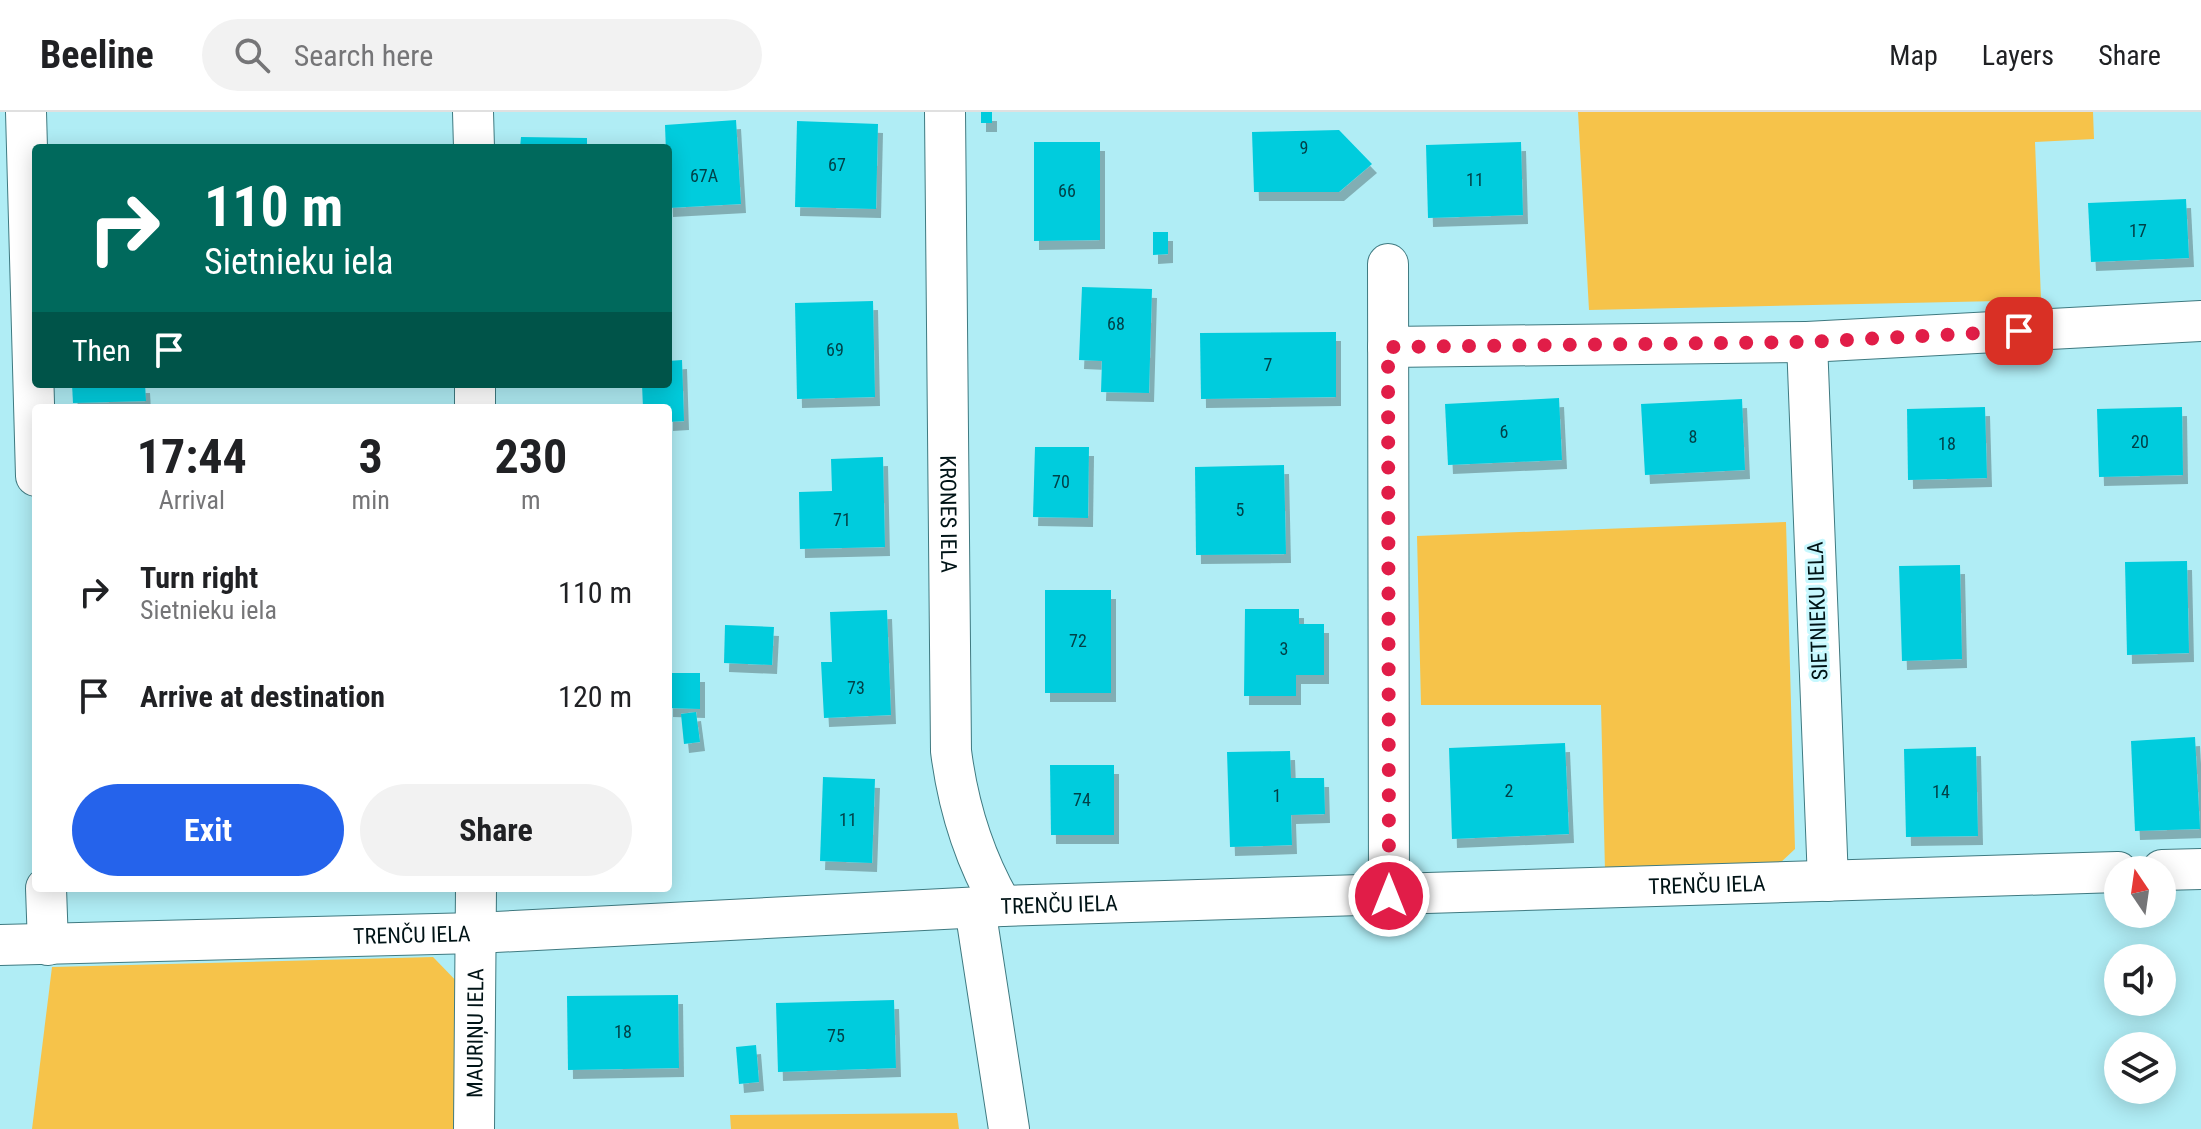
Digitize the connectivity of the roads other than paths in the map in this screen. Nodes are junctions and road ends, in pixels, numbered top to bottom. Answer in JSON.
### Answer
{"nodes":[{"id":1,"x":26,"y":112,"type":"edge"},
{"id":2,"x":473,"y":112,"type":"edge"},
{"id":3,"x":945,"y":112,"type":"edge"},
{"id":4,"x":474,"y":144,"type":"edge"},
{"id":5,"x":1388,"y":264,"type":"dead end"},
{"id":6,"x":2201,"y":321,"type":"edge"},
{"id":7,"x":32,"y":330,"type":"edge"},
{"id":8,"x":1807,"y":342,"type":"junction"},
{"id":9,"x":1388,"y":347,"type":"junction"},
{"id":10,"x":2201,"y":869,"type":"edge"},
{"id":11,"x":2176,"y":870,"type":"edge"},
{"id":12,"x":2104,"y":872,"type":"edge"},
{"id":13,"x":1828,"y":881,"type":"junction"},
{"id":14,"x":46,"y":892,"type":"edge"},
{"id":15,"x":476,"y":892,"type":"edge"},
{"id":16,"x":1389,"y":896,"type":"junction"},
{"id":17,"x":988,"y":907,"type":"junction"},
{"id":18,"x":476,"y":933,"type":"junction"},
{"id":19,"x":0,"y":945,"type":"edge"},
{"id":20,"x":48,"y":945,"type":"junction"},
{"id":21,"x":474,"y":1129,"type":"edge"},
{"id":22,"x":1009,"y":1129,"type":"edge"}],
"edges":[{"from":1,"to":7,"type":"street"},
{"from":2,"to":4,"type":"street"},
{"from":3,"to":17,"type":"street","name":"KRONES IELA"},
{"from":5,"to":9,"type":"street"},
{"from":6,"to":8,"type":"street"},
{"from":8,"to":9,"type":"street"},
{"from":8,"to":13,"type":"street","name":"SIETNIEKU IELA"},
{"from":9,"to":16,"type":"street"},
{"from":10,"to":11,"type":"street"},
{"from":12,"to":13,"type":"street","name":"TRENČU IELA"},
{"from":13,"to":16,"type":"street","name":"TRENČU IELA"},
{"from":14,"to":20,"type":"street"},
{"from":15,"to":18,"type":"street","name":"MAURIŅU IELA"},
{"from":16,"to":17,"type":"street","name":"TRENČU IELA"},
{"from":17,"to":18,"type":"street","name":"TRENČU IELA"},
{"from":17,"to":22,"type":"street","name":"KRONES IELA"},
{"from":18,"to":20,"type":"street","name":"TRENČU IELA"},
{"from":18,"to":21,"type":"street","name":"MAURIŅU IELA"},
{"from":19,"to":20,"type":"street","name":"TRENČU IELA"}]}
